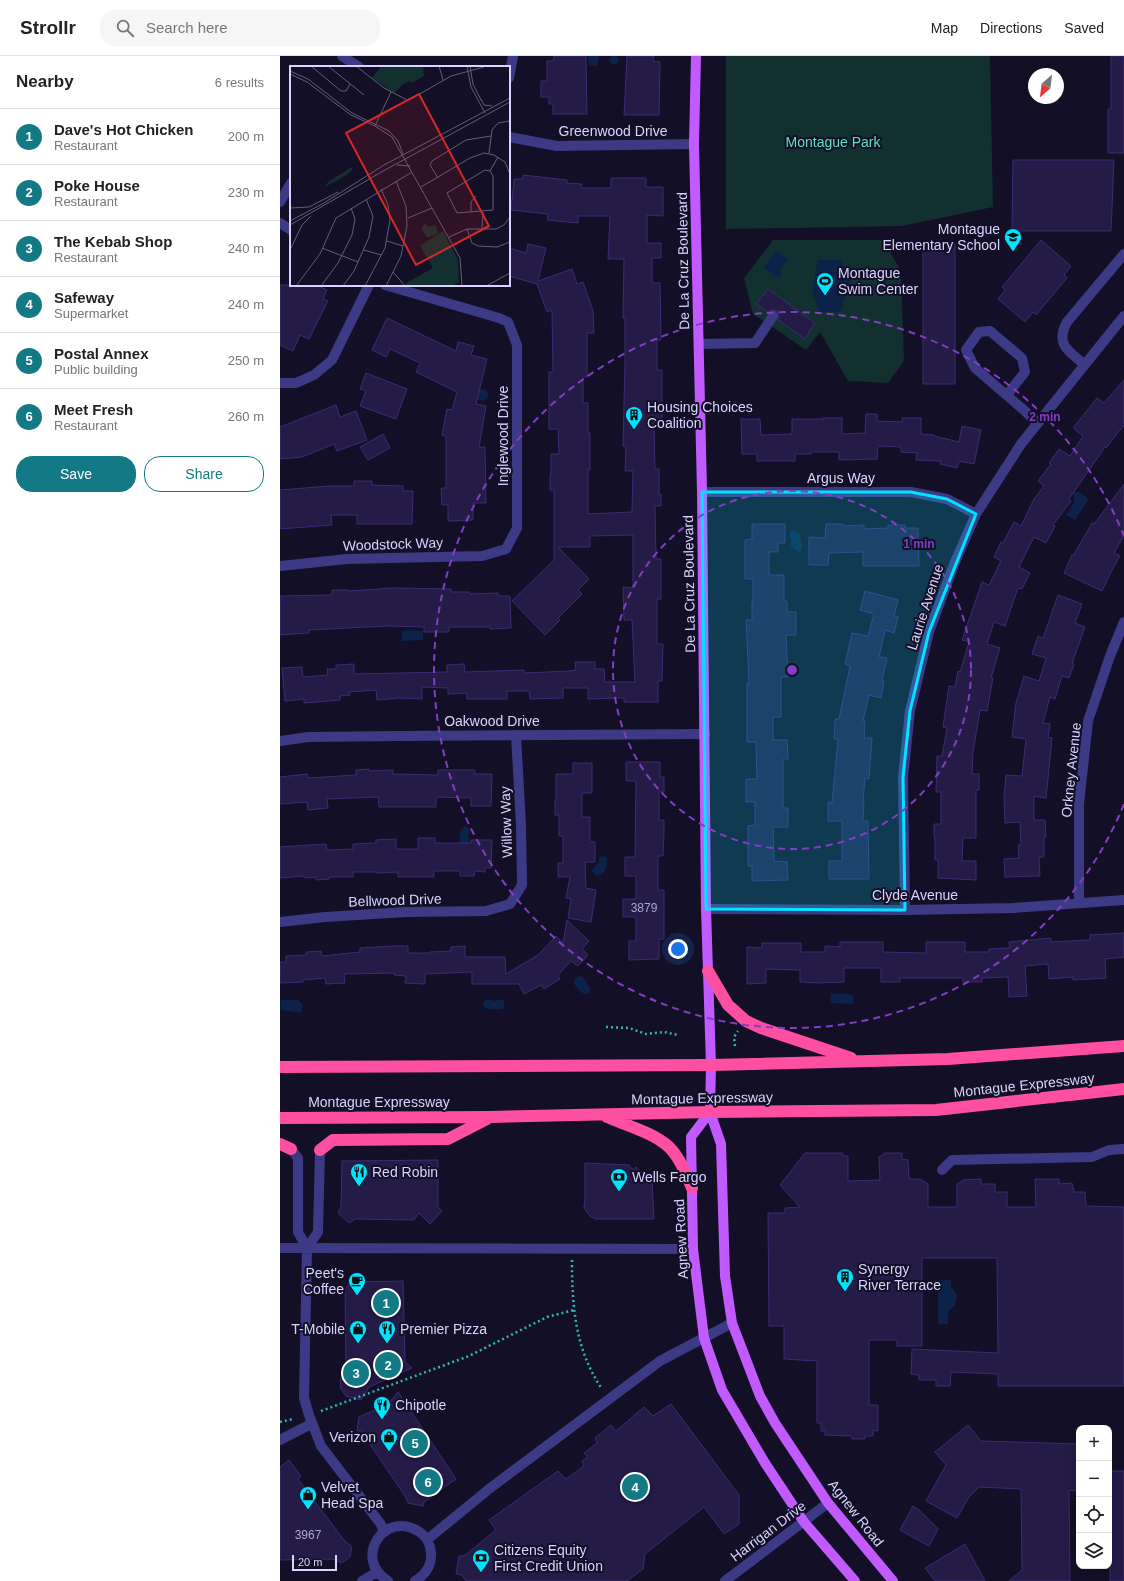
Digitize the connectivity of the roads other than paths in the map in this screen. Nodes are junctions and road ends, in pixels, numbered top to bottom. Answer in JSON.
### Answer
{"nodes":[{"id":1,"x":342,"y":56,"type":"edge"},
{"id":2,"x":513,"y":56,"type":"edge"},
{"id":3,"x":696,"y":56,"type":"edge"},
{"id":4,"x":357,"y":66,"type":"edge"},
{"id":5,"x":510,"y":72,"type":"edge"},
{"id":6,"x":510,"y":136,"type":"edge"},
{"id":7,"x":694,"y":144,"type":"junction"},
{"id":8,"x":290,"y":185,"type":"edge"},
{"id":9,"x":280,"y":202,"type":"edge"},
{"id":10,"x":280,"y":223,"type":"edge"},
{"id":11,"x":290,"y":229,"type":"edge"},
{"id":12,"x":1124,"y":254,"type":"edge"},
{"id":13,"x":369,"y":286,"type":"edge"},
{"id":14,"x":388,"y":286,"type":"edge"},
{"id":15,"x":773,"y":316,"type":"dead end"},
{"id":16,"x":1124,"y":316,"type":"edge"},
{"id":17,"x":699,"y":344,"type":"junction"},
{"id":18,"x":1084,"y":364,"type":"junction"},
{"id":19,"x":280,"y":383,"type":"edge"},
{"id":20,"x":1007,"y":395,"type":"junction"},
{"id":21,"x":1037,"y":423,"type":"junction"},
{"id":22,"x":702,"y":492,"type":"junction"},
{"id":23,"x":976,"y":514,"type":"junction"},
{"id":24,"x":506,"y":549,"type":"joint"},
{"id":25,"x":280,"y":566,"type":"edge"},
{"id":26,"x":1124,"y":622,"type":"edge"},
{"id":27,"x":705,"y":734,"type":"junction"},
{"id":28,"x":516,"y":735,"type":"junction"},
{"id":29,"x":280,"y":740,"type":"edge"},
{"id":30,"x":1124,"y":900,"type":"edge"},
{"id":31,"x":1079,"y":903,"type":"junction"},
{"id":32,"x":510,"y":904,"type":"joint"},
{"id":33,"x":706,"y":909,"type":"junction"},
{"id":34,"x":905,"y":910,"type":"junction"},
{"id":35,"x":280,"y":922,"type":"edge"},
{"id":36,"x":708,"y":971,"type":"junction"},
{"id":37,"x":1124,"y":1046,"type":"edge"},
{"id":38,"x":860,"y":1061,"type":"junction"},
{"id":39,"x":711,"y":1065,"type":"junction"},
{"id":40,"x":280,"y":1066,"type":"edge"},
{"id":41,"x":1124,"y":1089,"type":"edge"},
{"id":42,"x":710,"y":1112,"type":"junction"},
{"id":43,"x":602,"y":1115,"type":"junction"},
{"id":44,"x":489,"y":1117,"type":"junction"},
{"id":45,"x":280,"y":1118,"type":"edge"},
{"id":46,"x":285,"y":1147,"type":"edge"},
{"id":47,"x":1124,"y":1149,"type":"edge"},
{"id":48,"x":320,"y":1150,"type":"joint"},
{"id":49,"x":942,"y":1170,"type":"dead end"},
{"id":50,"x":692,"y":1188,"type":"junction"},
{"id":51,"x":280,"y":1248,"type":"edge"},
{"id":52,"x":307,"y":1248,"type":"junction"},
{"id":53,"x":693,"y":1249,"type":"junction"},
{"id":54,"x":732,"y":1323,"type":"junction"},
{"id":55,"x":704,"y":1338,"type":"junction"},
{"id":56,"x":310,"y":1420,"type":"junction"},
{"id":57,"x":280,"y":1440,"type":"edge"},
{"id":58,"x":828,"y":1503,"type":"junction"},
{"id":59,"x":804,"y":1522,"type":"junction"},
{"id":60,"x":384,"y":1532,"type":"junction"},
{"id":61,"x":428,"y":1539,"type":"junction"},
{"id":62,"x":377,"y":1572,"type":"junction"},
{"id":63,"x":420,"y":1580,"type":"edge"},
{"id":64,"x":362,"y":1581,"type":"edge"},
{"id":65,"x":388,"y":1581,"type":"edge"},
{"id":66,"x":725,"y":1581,"type":"edge"},
{"id":67,"x":855,"y":1581,"type":"edge"},
{"id":68,"x":893,"y":1581,"type":"edge"}],
"edges":[{"from":1,"to":4,"type":"street"},
{"from":2,"to":5,"type":"street"},
{"from":3,"to":7,"type":"main road","name":"De La Cruz Boulevard"},
{"from":6,"to":7,"type":"street","name":"Greenwood Drive"},
{"from":7,"to":17,"type":"main road","name":"De La Cruz Boulevard"},
{"from":8,"to":9,"type":"street"},
{"from":10,"to":11,"type":"street"},
{"from":12,"to":18,"type":"street"},
{"from":13,"to":19,"type":"street"},
{"from":14,"to":24,"type":"street","name":"Inglewood Drive"},
{"from":15,"to":17,"type":"street"},
{"from":16,"to":18,"type":"street","name":"Laurie Avenue"},
{"from":17,"to":22,"type":"main road","name":"De La Cruz Boulevard"},
{"from":18,"to":21,"type":"street","name":"Laurie Avenue"},
{"from":20,"to":20,"type":"street"},
{"from":20,"to":21,"type":"street"},
{"from":21,"to":23,"type":"street","name":"Laurie Avenue"},
{"from":22,"to":23,"type":"street","name":"Argus Way"},
{"from":22,"to":27,"type":"main road","name":"De La Cruz Boulevard"},
{"from":23,"to":34,"type":"street","name":"Laurie Avenue"},
{"from":24,"to":25,"type":"street","name":"Woodstock Way"},
{"from":26,"to":31,"type":"street","name":"Orkney Avenue"},
{"from":27,"to":28,"type":"street","name":"Oakwood Drive"},
{"from":27,"to":33,"type":"main road","name":"De La Cruz Boulevard"},
{"from":28,"to":29,"type":"street","name":"Oakwood Drive"},
{"from":28,"to":32,"type":"street","name":"Willow Way"},
{"from":30,"to":31,"type":"street","name":"Clyde Avenue"},
{"from":31,"to":34,"type":"street","name":"Clyde Avenue"},
{"from":32,"to":35,"type":"street","name":"Bellwood Drive"},
{"from":33,"to":34,"type":"street","name":"Clyde Avenue"},
{"from":33,"to":36,"type":"main road","name":"De La Cruz Boulevard"},
{"from":36,"to":38,"type":"highway"},
{"from":36,"to":39,"type":"main road","name":"De La Cruz Boulevard"},
{"from":37,"to":38,"type":"highway","name":"Montague Expressway"},
{"from":38,"to":39,"type":"highway","name":"Montague Expressway"},
{"from":39,"to":40,"type":"highway","name":"Montague Expressway"},
{"from":39,"to":42,"type":"main road","name":"De La Cruz Boulevard"},
{"from":41,"to":42,"type":"highway","name":"Montague Expressway"},
{"from":42,"to":43,"type":"highway","name":"Montague Expressway"},
{"from":42,"to":50,"type":"main road","name":"Agnew Road"},
{"from":42,"to":54,"type":"main road","name":"Agnew Road"},
{"from":43,"to":44,"type":"highway","name":"Montague Expressway"},
{"from":43,"to":50,"type":"highway"},
{"from":44,"to":45,"type":"highway","name":"Montague Expressway"},
{"from":44,"to":48,"type":"highway"},
{"from":46,"to":52,"type":"street"},
{"from":47,"to":49,"type":"street"},
{"from":48,"to":52,"type":"street"},
{"from":50,"to":53,"type":"main road","name":"Agnew Road"},
{"from":51,"to":52,"type":"street"},
{"from":52,"to":53,"type":"street"},
{"from":52,"to":56,"type":"street"},
{"from":53,"to":55,"type":"main road","name":"Agnew Road"},
{"from":54,"to":55,"type":"street"},
{"from":54,"to":58,"type":"main road","name":"Agnew Road"},
{"from":55,"to":59,"type":"main road","name":"Agnew Road"},
{"from":55,"to":61,"type":"street"},
{"from":56,"to":57,"type":"street"},
{"from":56,"to":60,"type":"street"},
{"from":58,"to":59,"type":"street","name":"Harrigan Drive"},
{"from":58,"to":68,"type":"main road","name":"Agnew Road"},
{"from":59,"to":66,"type":"street","name":"Harrigan Drive"},
{"from":59,"to":67,"type":"main road","name":"Agnew Road"},
{"from":60,"to":61,"type":"street"},
{"from":60,"to":62,"type":"street"},
{"from":61,"to":63,"type":"street"},
{"from":62,"to":64,"type":"street"},
{"from":62,"to":65,"type":"street"}]}
